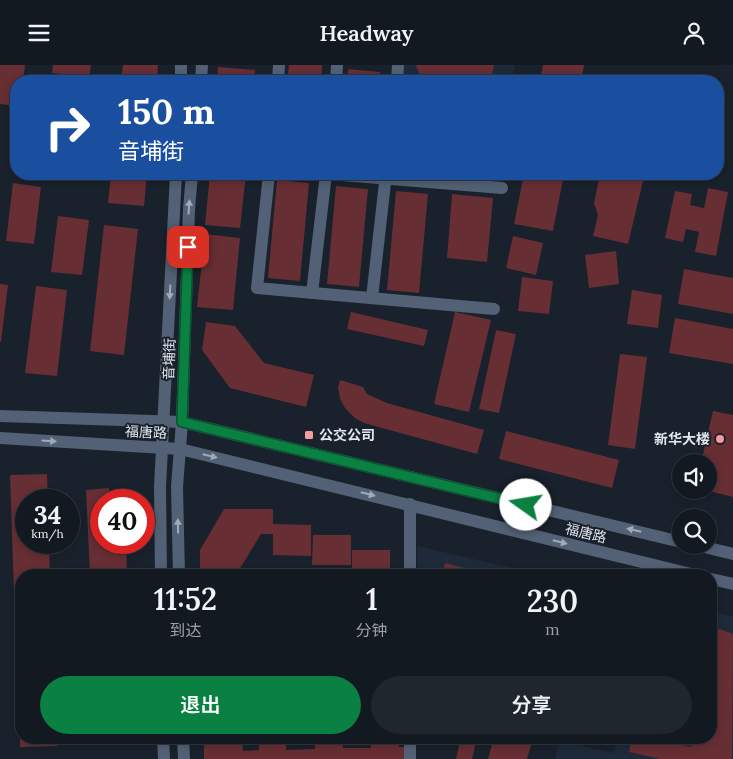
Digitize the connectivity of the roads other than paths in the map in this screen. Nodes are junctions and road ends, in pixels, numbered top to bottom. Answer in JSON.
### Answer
{"nodes":[{"id":1,"x":176,"y":180,"type":"edge"},
{"id":2,"x":191,"y":180,"type":"edge"},
{"id":3,"x":268,"y":180,"type":"edge"},
{"id":4,"x":325,"y":180,"type":"edge"},
{"id":5,"x":386,"y":180,"type":"edge"},
{"id":6,"x":425,"y":180,"type":"edge"},
{"id":7,"x":502,"y":188,"type":"dead end"},
{"id":8,"x":312,"y":293,"type":"junction"},
{"id":9,"x":372,"y":298,"type":"junction"},
{"id":10,"x":494,"y":309,"type":"dead end"},
{"id":11,"x":0,"y":416,"type":"edge"},
{"id":12,"x":165,"y":421,"type":"junction"},
{"id":13,"x":182,"y":422,"type":"junction"},
{"id":14,"x":0,"y":438,"type":"edge"},
{"id":15,"x":163,"y":448,"type":"junction"},
{"id":16,"x":180,"y":449,"type":"junction"},
{"id":17,"x":410,"y":504,"type":"junction"},
{"id":18,"x":672,"y":539,"type":"edge"},
{"id":19,"x":717,"y":550,"type":"edge"},
{"id":20,"x":733,"y":554,"type":"edge"},
{"id":21,"x":162,"y":569,"type":"edge"},
{"id":22,"x":179,"y":569,"type":"edge"},
{"id":23,"x":410,"y":569,"type":"edge"},
{"id":24,"x":671,"y":569,"type":"edge"},
{"id":25,"x":717,"y":580,"type":"edge"},
{"id":26,"x":733,"y":584,"type":"edge"},
{"id":27,"x":163,"y":744,"type":"edge"},
{"id":28,"x":183,"y":744,"type":"edge"},
{"id":29,"x":410,"y":744,"type":"edge"},
{"id":30,"x":164,"y":759,"type":"edge"},
{"id":31,"x":184,"y":759,"type":"edge"},
{"id":32,"x":410,"y":759,"type":"edge"}],
"edges":[{"from":1,"to":12,"type":"street","name":"音埔街","one_way":true},
{"from":13,"to":2,"type":"street","name":"音埔街","one_way":true},
{"from":3,"to":8,"type":"street"},
{"from":4,"to":8,"type":"street"},
{"from":5,"to":9,"type":"street"},
{"from":6,"to":7,"type":"street"},
{"from":8,"to":9,"type":"street"},
{"from":9,"to":10,"type":"street"},
{"from":11,"to":12,"type":"street","name":"福唐路"},
{"from":12,"to":13,"type":"street","name":"福唐路"},
{"from":12,"to":15,"type":"street","name":"音埔街"},
{"from":13,"to":16,"type":"street","name":"音埔街"},
{"from":18,"to":13,"type":"street","name":"福唐路","one_way":true},
{"from":14,"to":15,"type":"street","name":"福唐路","one_way":true},
{"from":15,"to":16,"type":"street","name":"福唐路"},
{"from":15,"to":21,"type":"street","name":"音埔街"},
{"from":16,"to":17,"type":"street","name":"福唐路","one_way":true},
{"from":22,"to":16,"type":"street","name":"音埔街","one_way":true},
{"from":17,"to":23,"type":"street"},
{"from":17,"to":24,"type":"street","name":"福唐路","one_way":true},
{"from":19,"to":20,"type":"street"},
{"from":25,"to":26,"type":"street"},
{"from":27,"to":30,"type":"street"},
{"from":28,"to":31,"type":"street"},
{"from":29,"to":32,"type":"street"}]}
